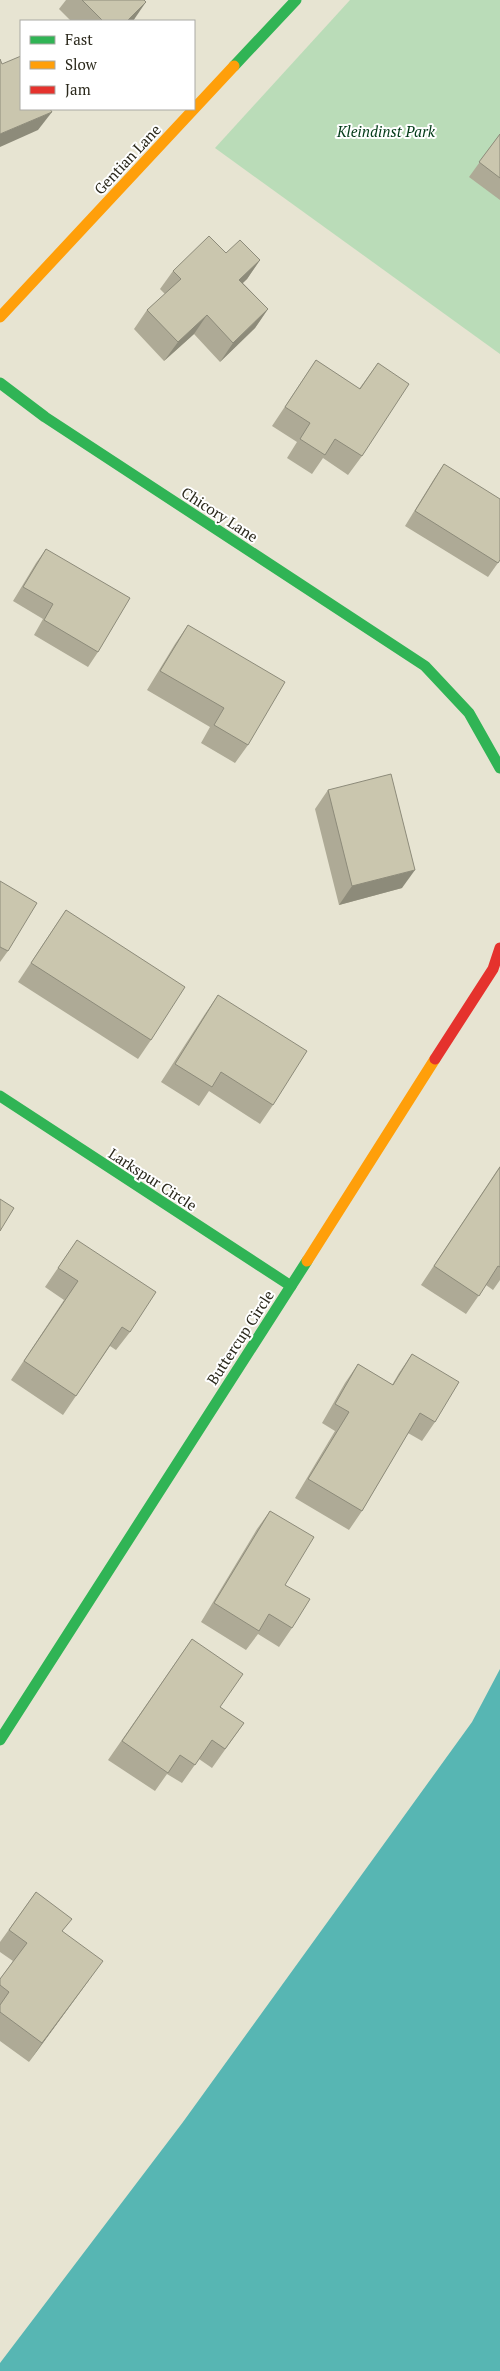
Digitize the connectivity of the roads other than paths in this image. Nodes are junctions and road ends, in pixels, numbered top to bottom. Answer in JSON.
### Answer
{"nodes":[{"id":1,"x":296,"y":0,"type":"edge"},
{"id":2,"x":195,"y":108,"type":"edge"},
{"id":3,"x":193,"y":110,"type":"edge"},
{"id":4,"x":0,"y":317,"type":"edge"},
{"id":5,"x":0,"y":383,"type":"edge"},
{"id":6,"x":500,"y":768,"type":"edge"},
{"id":7,"x":500,"y":948,"type":"edge"},
{"id":8,"x":0,"y":1096,"type":"edge"},
{"id":9,"x":291,"y":1286,"type":"junction"},
{"id":10,"x":0,"y":1740,"type":"edge"}],
"edges":[{"from":1,"to":2,"type":"street","name":"Gentian Lane"},
{"from":3,"to":4,"type":"street","name":"Gentian Lane"},
{"from":5,"to":6,"type":"street","name":"Chicory Lane"},
{"from":7,"to":9,"type":"street","name":"Buttercup Circle"},
{"from":8,"to":9,"type":"street","name":"Larkspur Circle"},
{"from":9,"to":10,"type":"street","name":"Buttercup Circle"}]}
